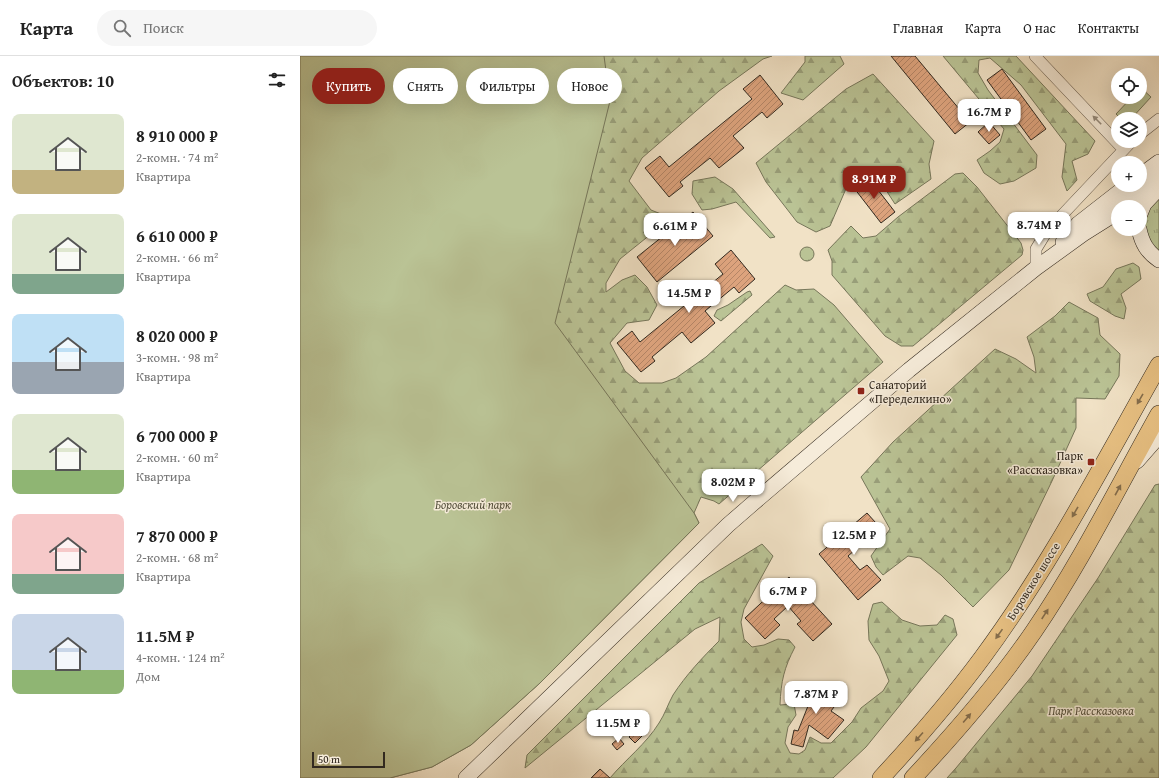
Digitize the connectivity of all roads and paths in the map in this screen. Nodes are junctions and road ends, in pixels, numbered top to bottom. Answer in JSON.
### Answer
{"nodes":[{"id":1,"x":1035,"y":56,"type":"edge"},
{"id":2,"x":1159,"y":119,"type":"edge"},
{"id":3,"x":1147,"y":128,"type":"edge"},
{"id":4,"x":1123,"y":149,"type":"joint"},
{"id":5,"x":1159,"y":162,"type":"edge"},
{"id":6,"x":1147,"y":171,"type":"edge"},
{"id":7,"x":1159,"y":177,"type":"edge"},
{"id":8,"x":1159,"y":187,"type":"edge"},
{"id":9,"x":1119,"y":192,"type":"edge"},
{"id":10,"x":1138,"y":200,"type":"edge"},
{"id":11,"x":1147,"y":201,"type":"edge"},
{"id":12,"x":1111,"y":216,"type":"edge"},
{"id":13,"x":1141,"y":236,"type":"edge"},
{"id":14,"x":1060,"y":245,"type":"junction"},
{"id":15,"x":1159,"y":260,"type":"edge"},
{"id":16,"x":1036,"y":268,"type":"junction"},
{"id":17,"x":1159,"y":365,"type":"edge"},
{"id":18,"x":1159,"y":414,"type":"edge"},
{"id":19,"x":1159,"y":436,"type":"edge"},
{"id":20,"x":1130,"y":469,"type":"junction"},
{"id":21,"x":466,"y":778,"type":"edge"},
{"id":22,"x":881,"y":778,"type":"edge"},
{"id":23,"x":912,"y":778,"type":"edge"}],
"edges":[{"from":4,"to":1,"type":"street","one_way":true},
{"from":2,"to":3,"type":"street"},
{"from":4,"to":16,"type":"street"},
{"from":5,"to":6,"type":"street"},
{"from":7,"to":14,"type":"street"},
{"from":8,"to":10,"type":"street"},
{"from":8,"to":11,"type":"street"},
{"from":9,"to":14,"type":"street"},
{"from":12,"to":16,"type":"street"},
{"from":13,"to":15,"type":"street"},
{"from":14,"to":16,"type":"street"},
{"from":16,"to":21,"type":"street"},
{"from":17,"to":22,"type":"main road","name":"Боровское шоссе","one_way":true},
{"from":18,"to":20,"type":"main road"},
{"from":19,"to":20,"type":"street"},
{"from":23,"to":20,"type":"main road","one_way":true}]}
